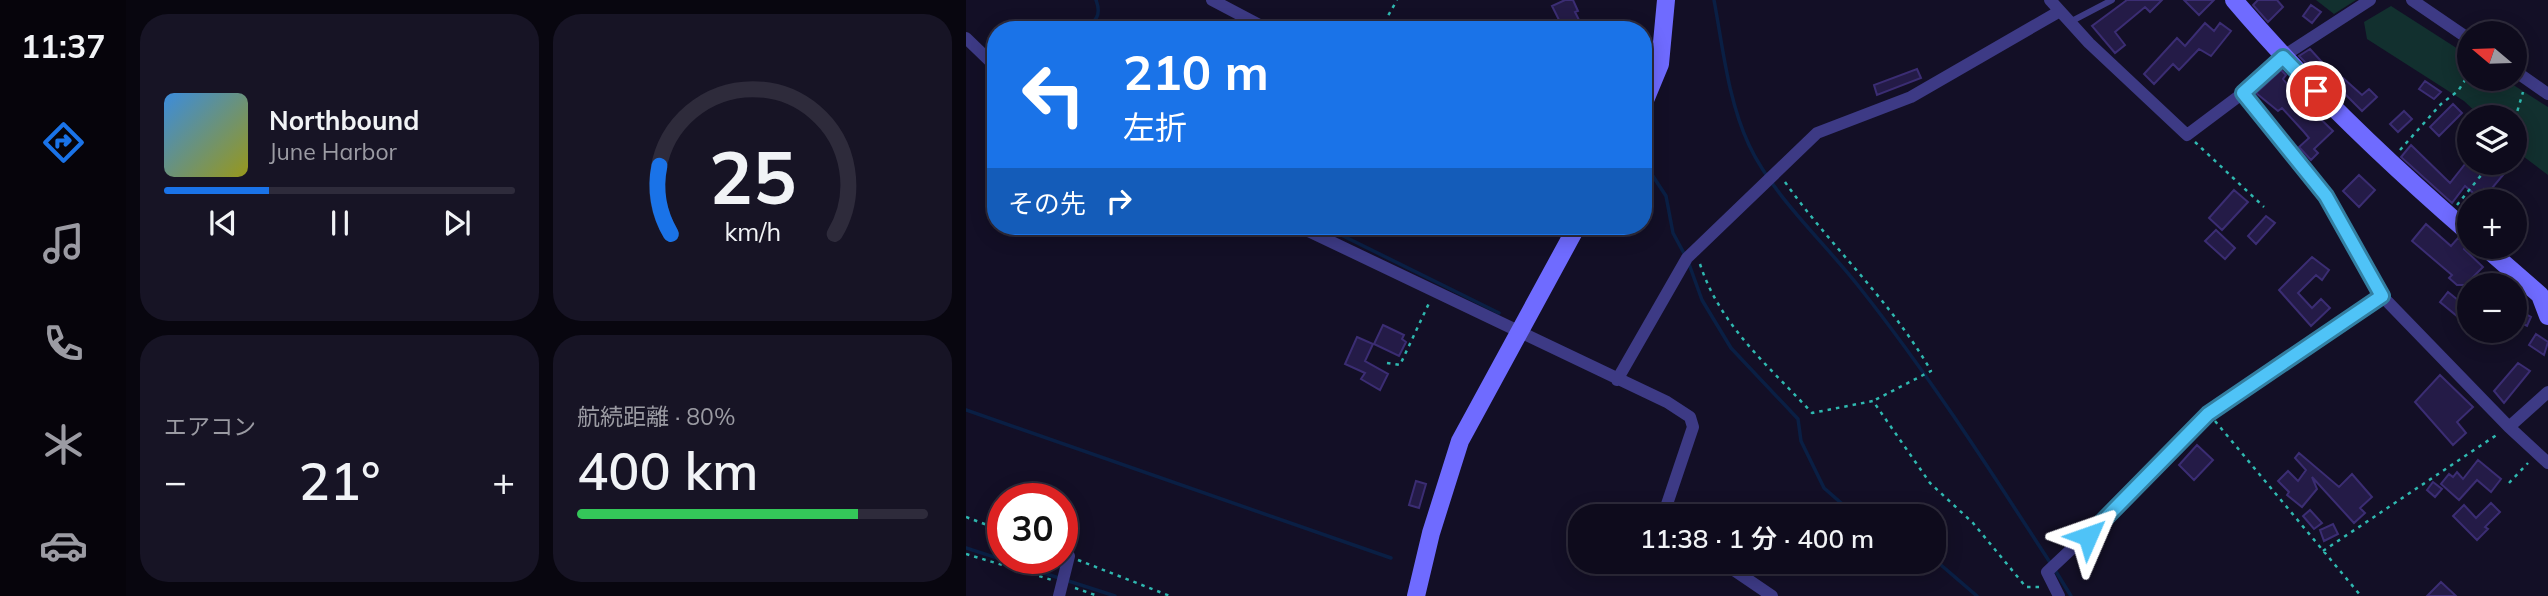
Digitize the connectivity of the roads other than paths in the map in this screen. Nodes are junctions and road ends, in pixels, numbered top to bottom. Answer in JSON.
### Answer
{"nodes":[{"id":1,"x":1212,"y":0,"type":"edge"},
{"id":2,"x":1666,"y":0,"type":"edge"},
{"id":3,"x":2050,"y":0,"type":"edge"},
{"id":4,"x":2112,"y":0,"type":"edge"},
{"id":5,"x":2234,"y":0,"type":"edge"},
{"id":6,"x":2370,"y":0,"type":"edge"},
{"id":7,"x":2412,"y":0,"type":"edge"},
{"id":8,"x":2060,"y":11,"type":"junction"},
{"id":9,"x":1252,"y":21,"type":"edge"},
{"id":10,"x":2070,"y":22,"type":"junction"},
{"id":11,"x":2457,"y":32,"type":"edge"},
{"id":12,"x":966,"y":37,"type":"edge"},
{"id":13,"x":2283,"y":57,"type":"junction"},
{"id":14,"x":987,"y":58,"type":"edge"},
{"id":15,"x":2527,"y":79,"type":"edge"},
{"id":16,"x":1652,"y":83,"type":"edge"},
{"id":17,"x":2243,"y":93,"type":"junction"},
{"id":18,"x":2548,"y":94,"type":"edge"},
{"id":19,"x":2457,"y":222,"type":"edge"},
{"id":20,"x":1317,"y":235,"type":"edge"},
{"id":21,"x":1572,"y":235,"type":"edge"},
{"id":22,"x":2501,"y":259,"type":"edge"},
{"id":23,"x":2544,"y":290,"type":"edge"},
{"id":24,"x":2382,"y":296,"type":"junction"},
{"id":25,"x":2548,"y":316,"type":"edge"},
{"id":26,"x":1520,"y":331,"type":"junction"},
{"id":27,"x":1616,"y":380,"type":"junction"},
{"id":28,"x":2548,"y":391,"type":"edge"},
{"id":29,"x":2509,"y":427,"type":"junction"},
{"id":30,"x":2548,"y":463,"type":"edge"},
{"id":31,"x":1667,"y":504,"type":"edge"},
{"id":32,"x":1740,"y":574,"type":"edge"},
{"id":33,"x":2057,"y":592,"type":"edge"},
{"id":34,"x":1416,"y":596,"type":"edge"},
{"id":35,"x":1772,"y":596,"type":"edge"}],
"edges":[{"from":1,"to":9,"type":"street"},
{"from":2,"to":16,"type":"street"},
{"from":3,"to":8,"type":"street"},
{"from":4,"to":10,"type":"lane"},
{"from":5,"to":13,"type":"street"},
{"from":6,"to":13,"type":"street"},
{"from":7,"to":11,"type":"street"},
{"from":8,"to":10,"type":"street"},
{"from":8,"to":27,"type":"street"},
{"from":10,"to":17,"type":"street"},
{"from":12,"to":14,"type":"street"},
{"from":13,"to":17,"type":"street"},
{"from":13,"to":19,"type":"street"},
{"from":15,"to":18,"type":"street"},
{"from":17,"to":24,"type":"street"},
{"from":20,"to":26,"type":"street"},
{"from":21,"to":26,"type":"street"},
{"from":22,"to":23,"type":"street"},
{"from":23,"to":25,"type":"street"},
{"from":24,"to":29,"type":"street"},
{"from":24,"to":33,"type":"street"},
{"from":26,"to":27,"type":"street"},
{"from":26,"to":34,"type":"street"},
{"from":27,"to":31,"type":"street"},
{"from":28,"to":29,"type":"street"},
{"from":29,"to":30,"type":"street"},
{"from":32,"to":35,"type":"street"}]}
